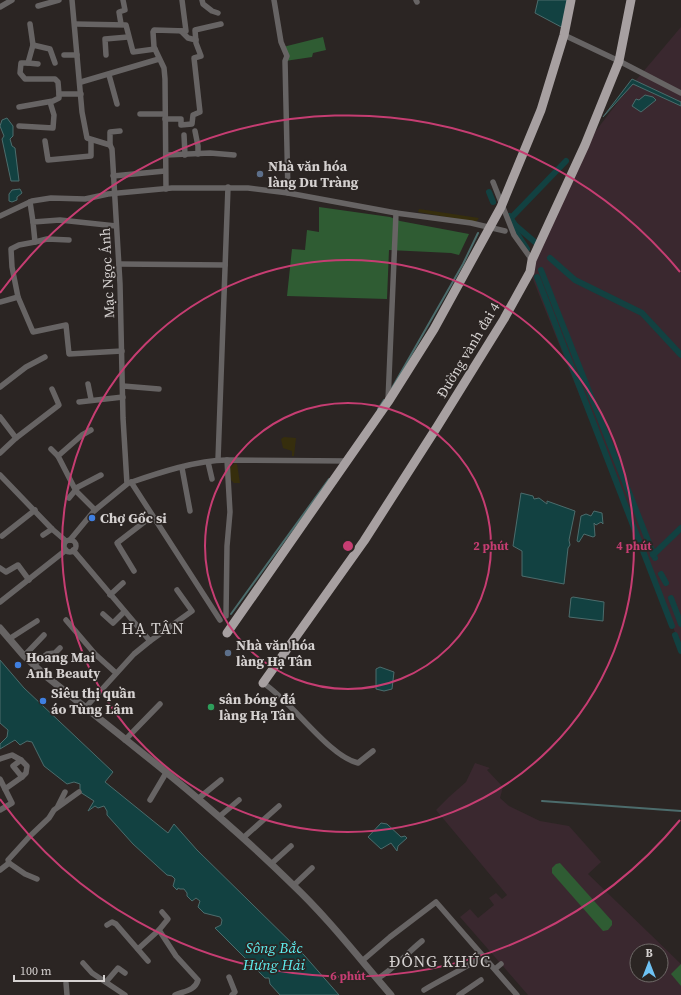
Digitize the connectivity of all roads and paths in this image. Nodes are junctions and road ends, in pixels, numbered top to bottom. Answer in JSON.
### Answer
{"nodes":[{"id":1,"x":12,"y":0,"type":"edge"},
{"id":2,"x":59,"y":0,"type":"edge"},
{"id":3,"x":72,"y":0,"type":"edge"},
{"id":4,"x":123,"y":0,"type":"edge"},
{"id":5,"x":182,"y":0,"type":"edge"},
{"id":6,"x":202,"y":0,"type":"edge"},
{"id":7,"x":274,"y":0,"type":"edge"},
{"id":8,"x":571,"y":0,"type":"edge"},
{"id":9,"x":631,"y":0,"type":"edge"},
{"id":10,"x":38,"y":6,"type":"dead end"},
{"id":11,"x":0,"y":7,"type":"edge"},
{"id":12,"x":218,"y":13,"type":"dead end"},
{"id":13,"x":30,"y":24,"type":"dead end"},
{"id":14,"x":75,"y":24,"type":"junction"},
{"id":15,"x":121,"y":24,"type":"junction"},
{"id":16,"x":221,"y":24,"type":"dead end"},
{"id":17,"x":181,"y":31,"type":"junction"},
{"id":18,"x":564,"y":35,"type":"junction"},
{"id":19,"x":128,"y":37,"type":"junction"},
{"id":20,"x":196,"y":40,"type":"junction"},
{"id":21,"x":33,"y":45,"type":"junction"},
{"id":22,"x":155,"y":49,"type":"junction"},
{"id":23,"x":64,"y":55,"type":"dead end"},
{"id":24,"x":77,"y":55,"type":"junction"},
{"id":25,"x":106,"y":55,"type":"dead end"},
{"id":26,"x":159,"y":59,"type":"junction"},
{"id":27,"x":619,"y":61,"type":"junction"},
{"id":28,"x":28,"y":63,"type":"junction"},
{"id":29,"x":55,"y":63,"type":"dead end"},
{"id":30,"x":38,"y":64,"type":"dead end"},
{"id":31,"x":109,"y":75,"type":"junction"},
{"id":32,"x":81,"y":82,"type":"junction"},
{"id":33,"x":681,"y":93,"type":"edge"},
{"id":34,"x":59,"y":94,"type":"junction"},
{"id":35,"x":81,"y":94,"type":"junction"},
{"id":36,"x":50,"y":102,"type":"junction"},
{"id":37,"x":117,"y":104,"type":"dead end"},
{"id":38,"x":19,"y":107,"type":"dead end"},
{"id":39,"x":140,"y":114,"type":"dead end"},
{"id":40,"x":165,"y":117,"type":"junction"},
{"id":41,"x":19,"y":126,"type":"dead end"},
{"id":42,"x":120,"y":130,"type":"dead end"},
{"id":43,"x":195,"y":131,"type":"dead end"},
{"id":44,"x":184,"y":135,"type":"dead end"},
{"id":45,"x":91,"y":140,"type":"junction"},
{"id":46,"x":45,"y":141,"type":"dead end"},
{"id":47,"x":110,"y":145,"type":"junction"},
{"id":48,"x":198,"y":154,"type":"junction"},
{"id":49,"x":166,"y":155,"type":"junction"},
{"id":50,"x":185,"y":155,"type":"junction"},
{"id":51,"x":234,"y":155,"type":"dead end"},
{"id":52,"x":165,"y":171,"type":"junction"},
{"id":53,"x":113,"y":176,"type":"junction"},
{"id":54,"x":232,"y":181,"type":"dead end"},
{"id":55,"x":493,"y":182,"type":"dead end"},
{"id":56,"x":229,"y":188,"type":"junction"},
{"id":57,"x":166,"y":189,"type":"junction"},
{"id":58,"x":114,"y":193,"type":"junction"},
{"id":59,"x":288,"y":193,"type":"junction"},
{"id":60,"x":30,"y":202,"type":"junction"},
{"id":61,"x":502,"y":205,"type":"junction"},
{"id":62,"x":396,"y":213,"type":"junction"},
{"id":63,"x":0,"y":216,"type":"edge"},
{"id":64,"x":33,"y":222,"type":"junction"},
{"id":65,"x":116,"y":226,"type":"junction"},
{"id":66,"x":489,"y":228,"type":"junction"},
{"id":67,"x":505,"y":231,"type":"dead end"},
{"id":68,"x":70,"y":240,"type":"dead end"},
{"id":69,"x":35,"y":242,"type":"junction"},
{"id":70,"x":532,"y":260,"type":"junction"},
{"id":71,"x":119,"y":264,"type":"junction"},
{"id":72,"x":225,"y":265,"type":"junction"},
{"id":73,"x":18,"y":297,"type":"junction"},
{"id":74,"x":0,"y":302,"type":"edge"},
{"id":75,"x":122,"y":352,"type":"junction"},
{"id":76,"x":45,"y":357,"type":"dead end"},
{"id":77,"x":88,"y":384,"type":"dead end"},
{"id":78,"x":122,"y":386,"type":"junction"},
{"id":79,"x":0,"y":387,"type":"edge"},
{"id":80,"x":52,"y":389,"type":"dead end"},
{"id":81,"x":159,"y":389,"type":"dead end"},
{"id":82,"x":123,"y":397,"type":"junction"},
{"id":83,"x":91,"y":399,"type":"junction"},
{"id":84,"x":79,"y":402,"type":"dead end"},
{"id":85,"x":388,"y":402,"type":"junction"},
{"id":86,"x":0,"y":417,"type":"edge"},
{"id":87,"x":91,"y":430,"type":"dead end"},
{"id":88,"x":16,"y":438,"type":"junction"},
{"id":89,"x":51,"y":449,"type":"dead end"},
{"id":90,"x":0,"y":452,"type":"edge"},
{"id":91,"x":58,"y":456,"type":"junction"},
{"id":92,"x":218,"y":460,"type":"junction"},
{"id":93,"x":227,"y":460,"type":"junction"},
{"id":94,"x":348,"y":461,"type":"junction"},
{"id":95,"x":208,"y":462,"type":"junction"},
{"id":96,"x":182,"y":468,"type":"junction"},
{"id":97,"x":101,"y":475,"type":"dead end"},
{"id":98,"x":0,"y":476,"type":"edge"},
{"id":99,"x":212,"y":479,"type":"dead end"},
{"id":100,"x":129,"y":483,"type":"junction"},
{"id":101,"x":76,"y":491,"type":"junction"},
{"id":102,"x":69,"y":498,"type":"dead end"},
{"id":103,"x":35,"y":510,"type":"junction"},
{"id":104,"x":94,"y":510,"type":"junction"},
{"id":105,"x":190,"y":511,"type":"dead end"},
{"id":106,"x":152,"y":516,"type":"junction"},
{"id":107,"x":52,"y":529,"type":"junction"},
{"id":108,"x":43,"y":535,"type":"dead end"},
{"id":109,"x":2,"y":536,"type":"dead end"},
{"id":110,"x":68,"y":540,"type":"junction"},
{"id":111,"x":66,"y":550,"type":"junction"},
{"id":112,"x":73,"y":550,"type":"junction"},
{"id":113,"x":0,"y":568,"type":"edge"},
{"id":114,"x":134,"y":571,"type":"dead end"},
{"id":115,"x":29,"y":580,"type":"junction"},
{"id":116,"x":123,"y":583,"type":"dead end"},
{"id":117,"x":176,"y":590,"type":"dead end"},
{"id":118,"x":110,"y":595,"type":"junction"},
{"id":119,"x":0,"y":602,"type":"edge"},
{"id":120,"x":124,"y":612,"type":"junction"},
{"id":121,"x":103,"y":614,"type":"dead end"},
{"id":122,"x":226,"y":616,"type":"dead end"},
{"id":123,"x":66,"y":620,"type":"dead end"},
{"id":124,"x":220,"y":620,"type":"dead end"},
{"id":125,"x":37,"y":621,"type":"dead end"},
{"id":126,"x":0,"y":628,"type":"edge"},
{"id":127,"x":227,"y":633,"type":"dead end"},
{"id":128,"x":44,"y":635,"type":"dead end"},
{"id":129,"x":9,"y":639,"type":"junction"},
{"id":130,"x":150,"y":641,"type":"junction"},
{"id":131,"x":60,"y":648,"type":"dead end"},
{"id":132,"x":24,"y":656,"type":"junction"},
{"id":133,"x":34,"y":665,"type":"junction"},
{"id":134,"x":116,"y":673,"type":"junction"},
{"id":135,"x":264,"y":683,"type":"joint"},
{"id":136,"x":160,"y":704,"type":"dead end"},
{"id":137,"x":85,"y":708,"type":"junction"},
{"id":138,"x":125,"y":740,"type":"junction"},
{"id":139,"x":373,"y":751,"type":"dead end"},
{"id":140,"x":0,"y":759,"type":"edge"},
{"id":141,"x":21,"y":760,"type":"junction"},
{"id":142,"x":166,"y":773,"type":"junction"},
{"id":143,"x":22,"y":777,"type":"junction"},
{"id":144,"x":0,"y":779,"type":"edge"},
{"id":145,"x":221,"y":780,"type":"dead end"},
{"id":146,"x":5,"y":789,"type":"junction"},
{"id":147,"x":65,"y":792,"type":"dead end"},
{"id":148,"x":79,"y":792,"type":"dead end"},
{"id":149,"x":199,"y":798,"type":"junction"},
{"id":150,"x":150,"y":800,"type":"dead end"},
{"id":151,"x":239,"y":800,"type":"dead end"},
{"id":152,"x":279,"y":806,"type":"dead end"},
{"id":153,"x":58,"y":808,"type":"junction"},
{"id":154,"x":0,"y":810,"type":"edge"},
{"id":155,"x":220,"y":816,"type":"junction"},
{"id":156,"x":243,"y":838,"type":"junction"},
{"id":157,"x":291,"y":846,"type":"dead end"},
{"id":158,"x":9,"y":863,"type":"junction"},
{"id":159,"x":271,"y":864,"type":"junction"},
{"id":160,"x":312,"y":868,"type":"dead end"},
{"id":161,"x":0,"y":870,"type":"edge"},
{"id":162,"x":36,"y":879,"type":"dead end"},
{"id":163,"x":294,"y":885,"type":"junction"},
{"id":164,"x":162,"y":912,"type":"dead end"},
{"id":165,"x":107,"y":925,"type":"dead end"},
{"id":166,"x":159,"y":930,"type":"junction"},
{"id":167,"x":422,"y":941,"type":"dead end"},
{"id":168,"x":138,"y":949,"type":"junction"},
{"id":169,"x":483,"y":956,"type":"junction"},
{"id":170,"x":148,"y":961,"type":"dead end"},
{"id":171,"x":362,"y":961,"type":"junction"},
{"id":172,"x":83,"y":963,"type":"dead end"},
{"id":173,"x":501,"y":964,"type":"dead end"},
{"id":174,"x":495,"y":969,"type":"junction"},
{"id":175,"x":125,"y":973,"type":"dead end"},
{"id":176,"x":229,"y":978,"type":"dead end"},
{"id":177,"x":377,"y":979,"type":"junction"},
{"id":178,"x":481,"y":980,"type":"dead end"},
{"id":179,"x":106,"y":982,"type":"junction"},
{"id":180,"x":66,"y":983,"type":"dead end"},
{"id":181,"x":424,"y":990,"type":"dead end"},
{"id":182,"x":67,"y":995,"type":"edge"},
{"id":183,"x":125,"y":995,"type":"edge"},
{"id":184,"x":175,"y":995,"type":"edge"},
{"id":185,"x":232,"y":995,"type":"edge"},
{"id":186,"x":391,"y":995,"type":"edge"},
{"id":187,"x":459,"y":995,"type":"edge"},
{"id":188,"x":517,"y":995,"type":"edge"}],
"edges":[{"from":1,"to":11,"type":"street"},
{"from":2,"to":10,"type":"street"},
{"from":3,"to":14,"type":"street"},
{"from":4,"to":15,"type":"street"},
{"from":5,"to":17,"type":"street"},
{"from":6,"to":12,"type":"street"},
{"from":7,"to":59,"type":"street"},
{"from":8,"to":18,"type":"main road"},
{"from":9,"to":27,"type":"main road","name":"Đường vành đai 4"},
{"from":13,"to":21,"type":"street"},
{"from":14,"to":15,"type":"street"},
{"from":14,"to":24,"type":"street"},
{"from":15,"to":19,"type":"street"},
{"from":16,"to":20,"type":"street"},
{"from":17,"to":20,"type":"street"},
{"from":17,"to":22,"type":"street"},
{"from":18,"to":27,"type":"street"},
{"from":18,"to":61,"type":"main road"},
{"from":19,"to":22,"type":"street"},
{"from":19,"to":25,"type":"street"},
{"from":20,"to":40,"type":"street"},
{"from":21,"to":28,"type":"street"},
{"from":21,"to":29,"type":"street"},
{"from":22,"to":26,"type":"street"},
{"from":23,"to":24,"type":"street"},
{"from":24,"to":32,"type":"street"},
{"from":26,"to":31,"type":"street"},
{"from":26,"to":40,"type":"street"},
{"from":27,"to":33,"type":"street"},
{"from":27,"to":70,"type":"main road","name":"Đường vành đai 4"},
{"from":28,"to":30,"type":"street"},
{"from":28,"to":34,"type":"street"},
{"from":31,"to":32,"type":"street"},
{"from":31,"to":37,"type":"street"},
{"from":32,"to":35,"type":"street"},
{"from":34,"to":35,"type":"street"},
{"from":34,"to":36,"type":"street"},
{"from":35,"to":45,"type":"street"},
{"from":36,"to":38,"type":"street"},
{"from":36,"to":41,"type":"street"},
{"from":39,"to":40,"type":"street"},
{"from":40,"to":49,"type":"street"},
{"from":42,"to":47,"type":"street"},
{"from":43,"to":48,"type":"street"},
{"from":44,"to":50,"type":"street"},
{"from":45,"to":46,"type":"street"},
{"from":45,"to":47,"type":"street"},
{"from":47,"to":53,"type":"street","name":"Mạc Ngọc Ánh"},
{"from":48,"to":50,"type":"street"},
{"from":48,"to":51,"type":"street"},
{"from":49,"to":50,"type":"street"},
{"from":49,"to":52,"type":"street"},
{"from":52,"to":53,"type":"street"},
{"from":52,"to":57,"type":"street"},
{"from":53,"to":58,"type":"street","name":"Mạc Ngọc Ánh"},
{"from":54,"to":56,"type":"street"},
{"from":55,"to":61,"type":"street"},
{"from":56,"to":57,"type":"street"},
{"from":56,"to":59,"type":"street"},
{"from":56,"to":72,"type":"street"},
{"from":57,"to":58,"type":"street"},
{"from":58,"to":60,"type":"street"},
{"from":58,"to":65,"type":"street","name":"Mạc Ngọc Ánh"},
{"from":59,"to":62,"type":"street"},
{"from":60,"to":63,"type":"street"},
{"from":60,"to":64,"type":"street"},
{"from":61,"to":66,"type":"main road"},
{"from":61,"to":70,"type":"street"},
{"from":62,"to":66,"type":"street"},
{"from":62,"to":85,"type":"street"},
{"from":64,"to":65,"type":"street"},
{"from":64,"to":69,"type":"street"},
{"from":65,"to":71,"type":"street","name":"Mạc Ngọc Ánh"},
{"from":66,"to":67,"type":"street"},
{"from":66,"to":85,"type":"main road"},
{"from":68,"to":69,"type":"street"},
{"from":69,"to":73,"type":"street"},
{"from":70,"to":135,"type":"main road","name":"Đường vành đai 4"},
{"from":71,"to":72,"type":"street"},
{"from":71,"to":75,"type":"street","name":"Mạc Ngọc Ánh"},
{"from":72,"to":92,"type":"street"},
{"from":73,"to":74,"type":"street"},
{"from":73,"to":75,"type":"street"},
{"from":75,"to":78,"type":"street","name":"Mạc Ngọc Ánh"},
{"from":76,"to":79,"type":"street"},
{"from":77,"to":83,"type":"street"},
{"from":78,"to":81,"type":"street"},
{"from":78,"to":82,"type":"street","name":"Mạc Ngọc Ánh"},
{"from":80,"to":88,"type":"street"},
{"from":82,"to":83,"type":"street"},
{"from":82,"to":100,"type":"street","name":"Mạc Ngọc Ánh"},
{"from":83,"to":84,"type":"street"},
{"from":85,"to":94,"type":"main road"},
{"from":86,"to":88,"type":"street"},
{"from":87,"to":91,"type":"street"},
{"from":88,"to":90,"type":"street"},
{"from":89,"to":91,"type":"street"},
{"from":91,"to":101,"type":"street"},
{"from":92,"to":93,"type":"street"},
{"from":92,"to":95,"type":"street"},
{"from":93,"to":94,"type":"street"},
{"from":93,"to":122,"type":"street"},
{"from":94,"to":127,"type":"main road"},
{"from":95,"to":96,"type":"street"},
{"from":95,"to":99,"type":"street"},
{"from":96,"to":100,"type":"street"},
{"from":96,"to":105,"type":"street"},
{"from":97,"to":101,"type":"street"},
{"from":98,"to":103,"type":"street"},
{"from":100,"to":104,"type":"street"},
{"from":100,"to":106,"type":"street"},
{"from":101,"to":102,"type":"street"},
{"from":101,"to":104,"type":"street"},
{"from":103,"to":107,"type":"street"},
{"from":103,"to":109,"type":"street"},
{"from":104,"to":110,"type":"street"},
{"from":106,"to":114,"type":"street"},
{"from":106,"to":124,"type":"street"},
{"from":107,"to":108,"type":"street"},
{"from":107,"to":110,"type":"street"},
{"from":110,"to":111,"type":"street"},
{"from":110,"to":112,"type":"street"},
{"from":111,"to":112,"type":"street"},
{"from":111,"to":115,"type":"street"},
{"from":112,"to":118,"type":"street"},
{"from":113,"to":115,"type":"street"},
{"from":115,"to":119,"type":"street"},
{"from":116,"to":118,"type":"street"},
{"from":117,"to":130,"type":"street"},
{"from":118,"to":120,"type":"street"},
{"from":120,"to":121,"type":"street"},
{"from":120,"to":130,"type":"street"},
{"from":123,"to":134,"type":"street"},
{"from":125,"to":129,"type":"street"},
{"from":126,"to":129,"type":"street"},
{"from":128,"to":132,"type":"street"},
{"from":129,"to":132,"type":"street"},
{"from":130,"to":134,"type":"street"},
{"from":131,"to":133,"type":"street"},
{"from":132,"to":133,"type":"street"},
{"from":133,"to":137,"type":"street"},
{"from":134,"to":137,"type":"street"},
{"from":135,"to":139,"type":"street"},
{"from":136,"to":138,"type":"street"},
{"from":137,"to":138,"type":"street"},
{"from":138,"to":142,"type":"street"},
{"from":140,"to":141,"type":"street"},
{"from":141,"to":143,"type":"street"},
{"from":141,"to":143,"type":"street"},
{"from":142,"to":149,"type":"street"},
{"from":142,"to":150,"type":"street"},
{"from":143,"to":146,"type":"street"},
{"from":144,"to":146,"type":"street"},
{"from":145,"to":149,"type":"street"},
{"from":146,"to":154,"type":"street"},
{"from":147,"to":153,"type":"street"},
{"from":148,"to":153,"type":"street"},
{"from":149,"to":155,"type":"street"},
{"from":151,"to":155,"type":"street"},
{"from":152,"to":156,"type":"street"},
{"from":153,"to":158,"type":"street"},
{"from":155,"to":156,"type":"street"},
{"from":156,"to":159,"type":"street"},
{"from":157,"to":159,"type":"street"},
{"from":158,"to":161,"type":"street"},
{"from":158,"to":162,"type":"street"},
{"from":159,"to":163,"type":"street"},
{"from":160,"to":163,"type":"street"},
{"from":163,"to":171,"type":"street"},
{"from":164,"to":166,"type":"street"},
{"from":165,"to":168,"type":"street"},
{"from":166,"to":168,"type":"street"},
{"from":166,"to":184,"type":"street"},
{"from":167,"to":177,"type":"street"},
{"from":168,"to":170,"type":"street"},
{"from":169,"to":171,"type":"street"},
{"from":169,"to":174,"type":"street"},
{"from":169,"to":181,"type":"street"},
{"from":171,"to":177,"type":"street"},
{"from":172,"to":179,"type":"street"},
{"from":173,"to":174,"type":"street"},
{"from":174,"to":188,"type":"street"},
{"from":175,"to":179,"type":"street"},
{"from":176,"to":185,"type":"street"},
{"from":177,"to":186,"type":"street"},
{"from":178,"to":187,"type":"street"},
{"from":179,"to":183,"type":"street"},
{"from":180,"to":182,"type":"street"}]}
